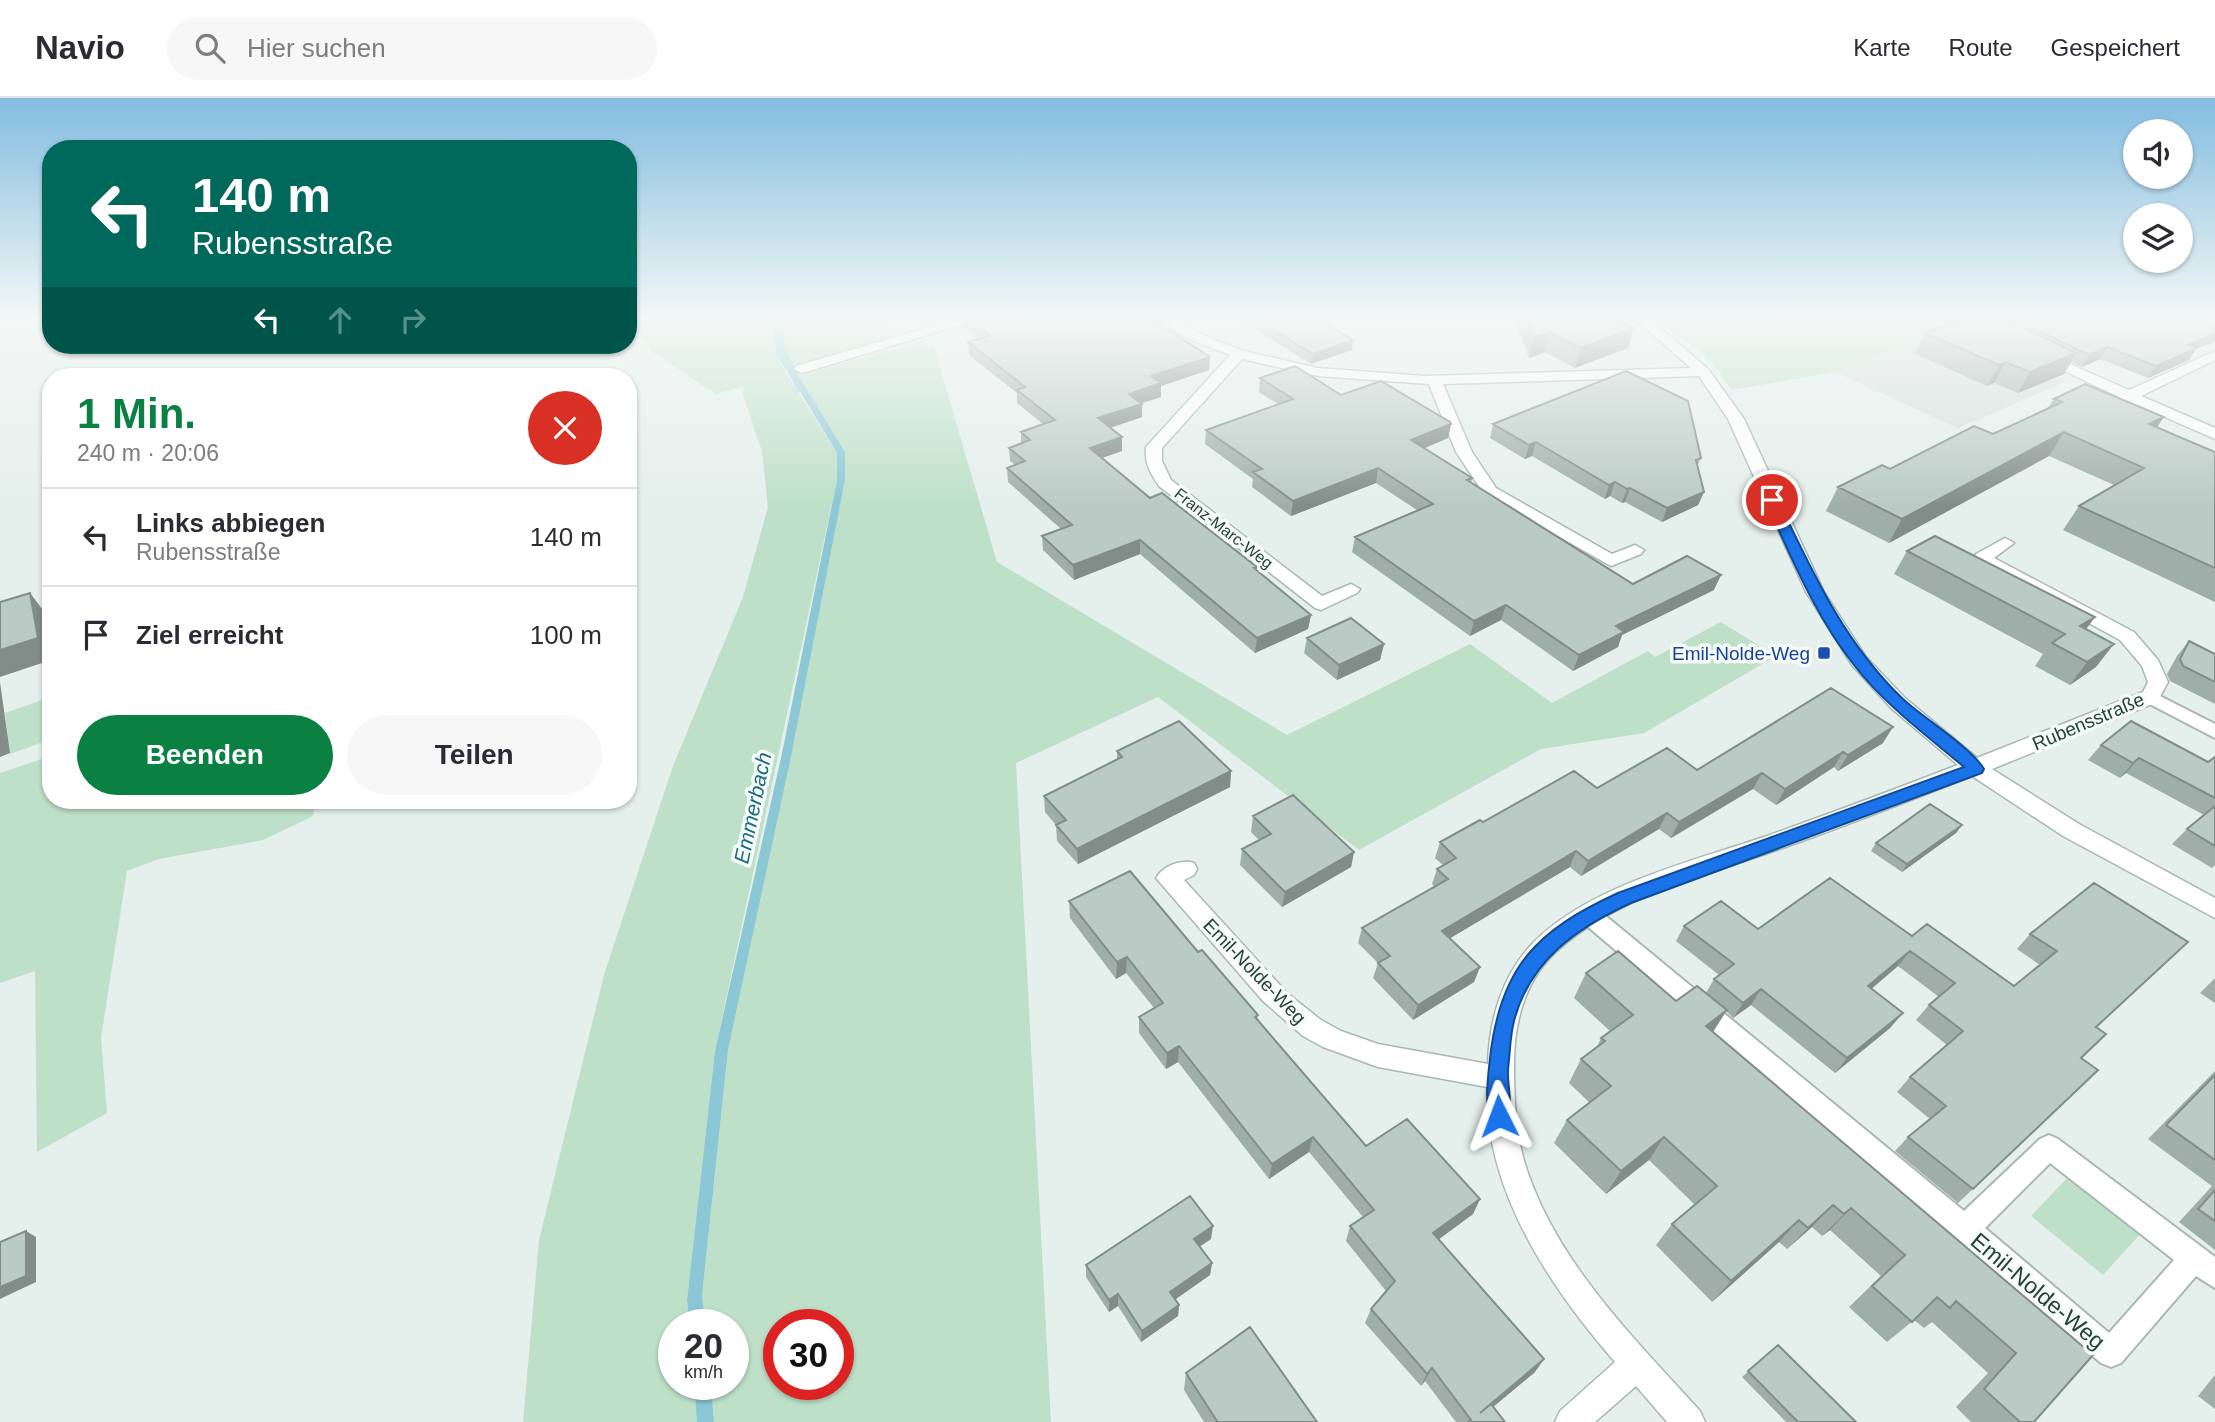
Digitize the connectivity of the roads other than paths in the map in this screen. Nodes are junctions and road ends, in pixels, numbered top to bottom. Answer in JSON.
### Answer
{"nodes":[{"id":1,"x":1214,"y":382,"type":"edge"},
{"id":2,"x":1435,"y":382,"type":"edge"},
{"id":3,"x":1710,"y":382,"type":"edge"},
{"id":4,"x":2094,"y":382,"type":"edge"},
{"id":5,"x":2158,"y":382,"type":"edge"},
{"id":6,"x":2126,"y":397,"type":"junction"},
{"id":7,"x":2215,"y":434,"type":"edge"},
{"id":8,"x":2005,"y":542,"type":"dead end"},
{"id":9,"x":1635,"y":550,"type":"dead end"},
{"id":10,"x":1350,"y":589,"type":"dead end"},
{"id":11,"x":2150,"y":697,"type":"junction"},
{"id":12,"x":2215,"y":732,"type":"edge"},
{"id":13,"x":1976,"y":769,"type":"junction"},
{"id":14,"x":1186,"y":869,"type":"dead end"},
{"id":15,"x":2215,"y":909,"type":"edge"},
{"id":16,"x":1588,"y":914,"type":"junction"},
{"id":17,"x":1498,"y":1077,"type":"junction"},
{"id":18,"x":1965,"y":1229,"type":"junction"},
{"id":19,"x":2204,"y":1266,"type":"edge"},
{"id":20,"x":1637,"y":1364,"type":"junction"},
{"id":21,"x":1571,"y":1422,"type":"edge"},
{"id":22,"x":1689,"y":1422,"type":"edge"}],
"edges":[{"from":1,"to":10,"type":"street","name":"Franz-Marc-Weg"},
{"from":2,"to":9,"type":"street"},
{"from":3,"to":13,"type":"street"},
{"from":4,"to":6,"type":"street"},
{"from":5,"to":6,"type":"street"},
{"from":6,"to":7,"type":"street"},
{"from":8,"to":11,"type":"street","name":"Rubensstraße"},
{"from":11,"to":12,"type":"lane"},
{"from":11,"to":13,"type":"street","name":"Rubensstraße"},
{"from":13,"to":15,"type":"street"},
{"from":13,"to":16,"type":"street"},
{"from":14,"to":17,"type":"street","name":"Emil-Nolde-Weg"},
{"from":16,"to":17,"type":"street"},
{"from":16,"to":18,"type":"lane","name":"Emil-Nolde-Weg"},
{"from":17,"to":20,"type":"street"},
{"from":18,"to":19,"type":"lane","name":"Emil-Nolde-Weg"},
{"from":18,"to":19,"type":"lane","name":"Emil-Nolde-Weg"},
{"from":20,"to":21,"type":"street"},
{"from":20,"to":22,"type":"street"}]}
